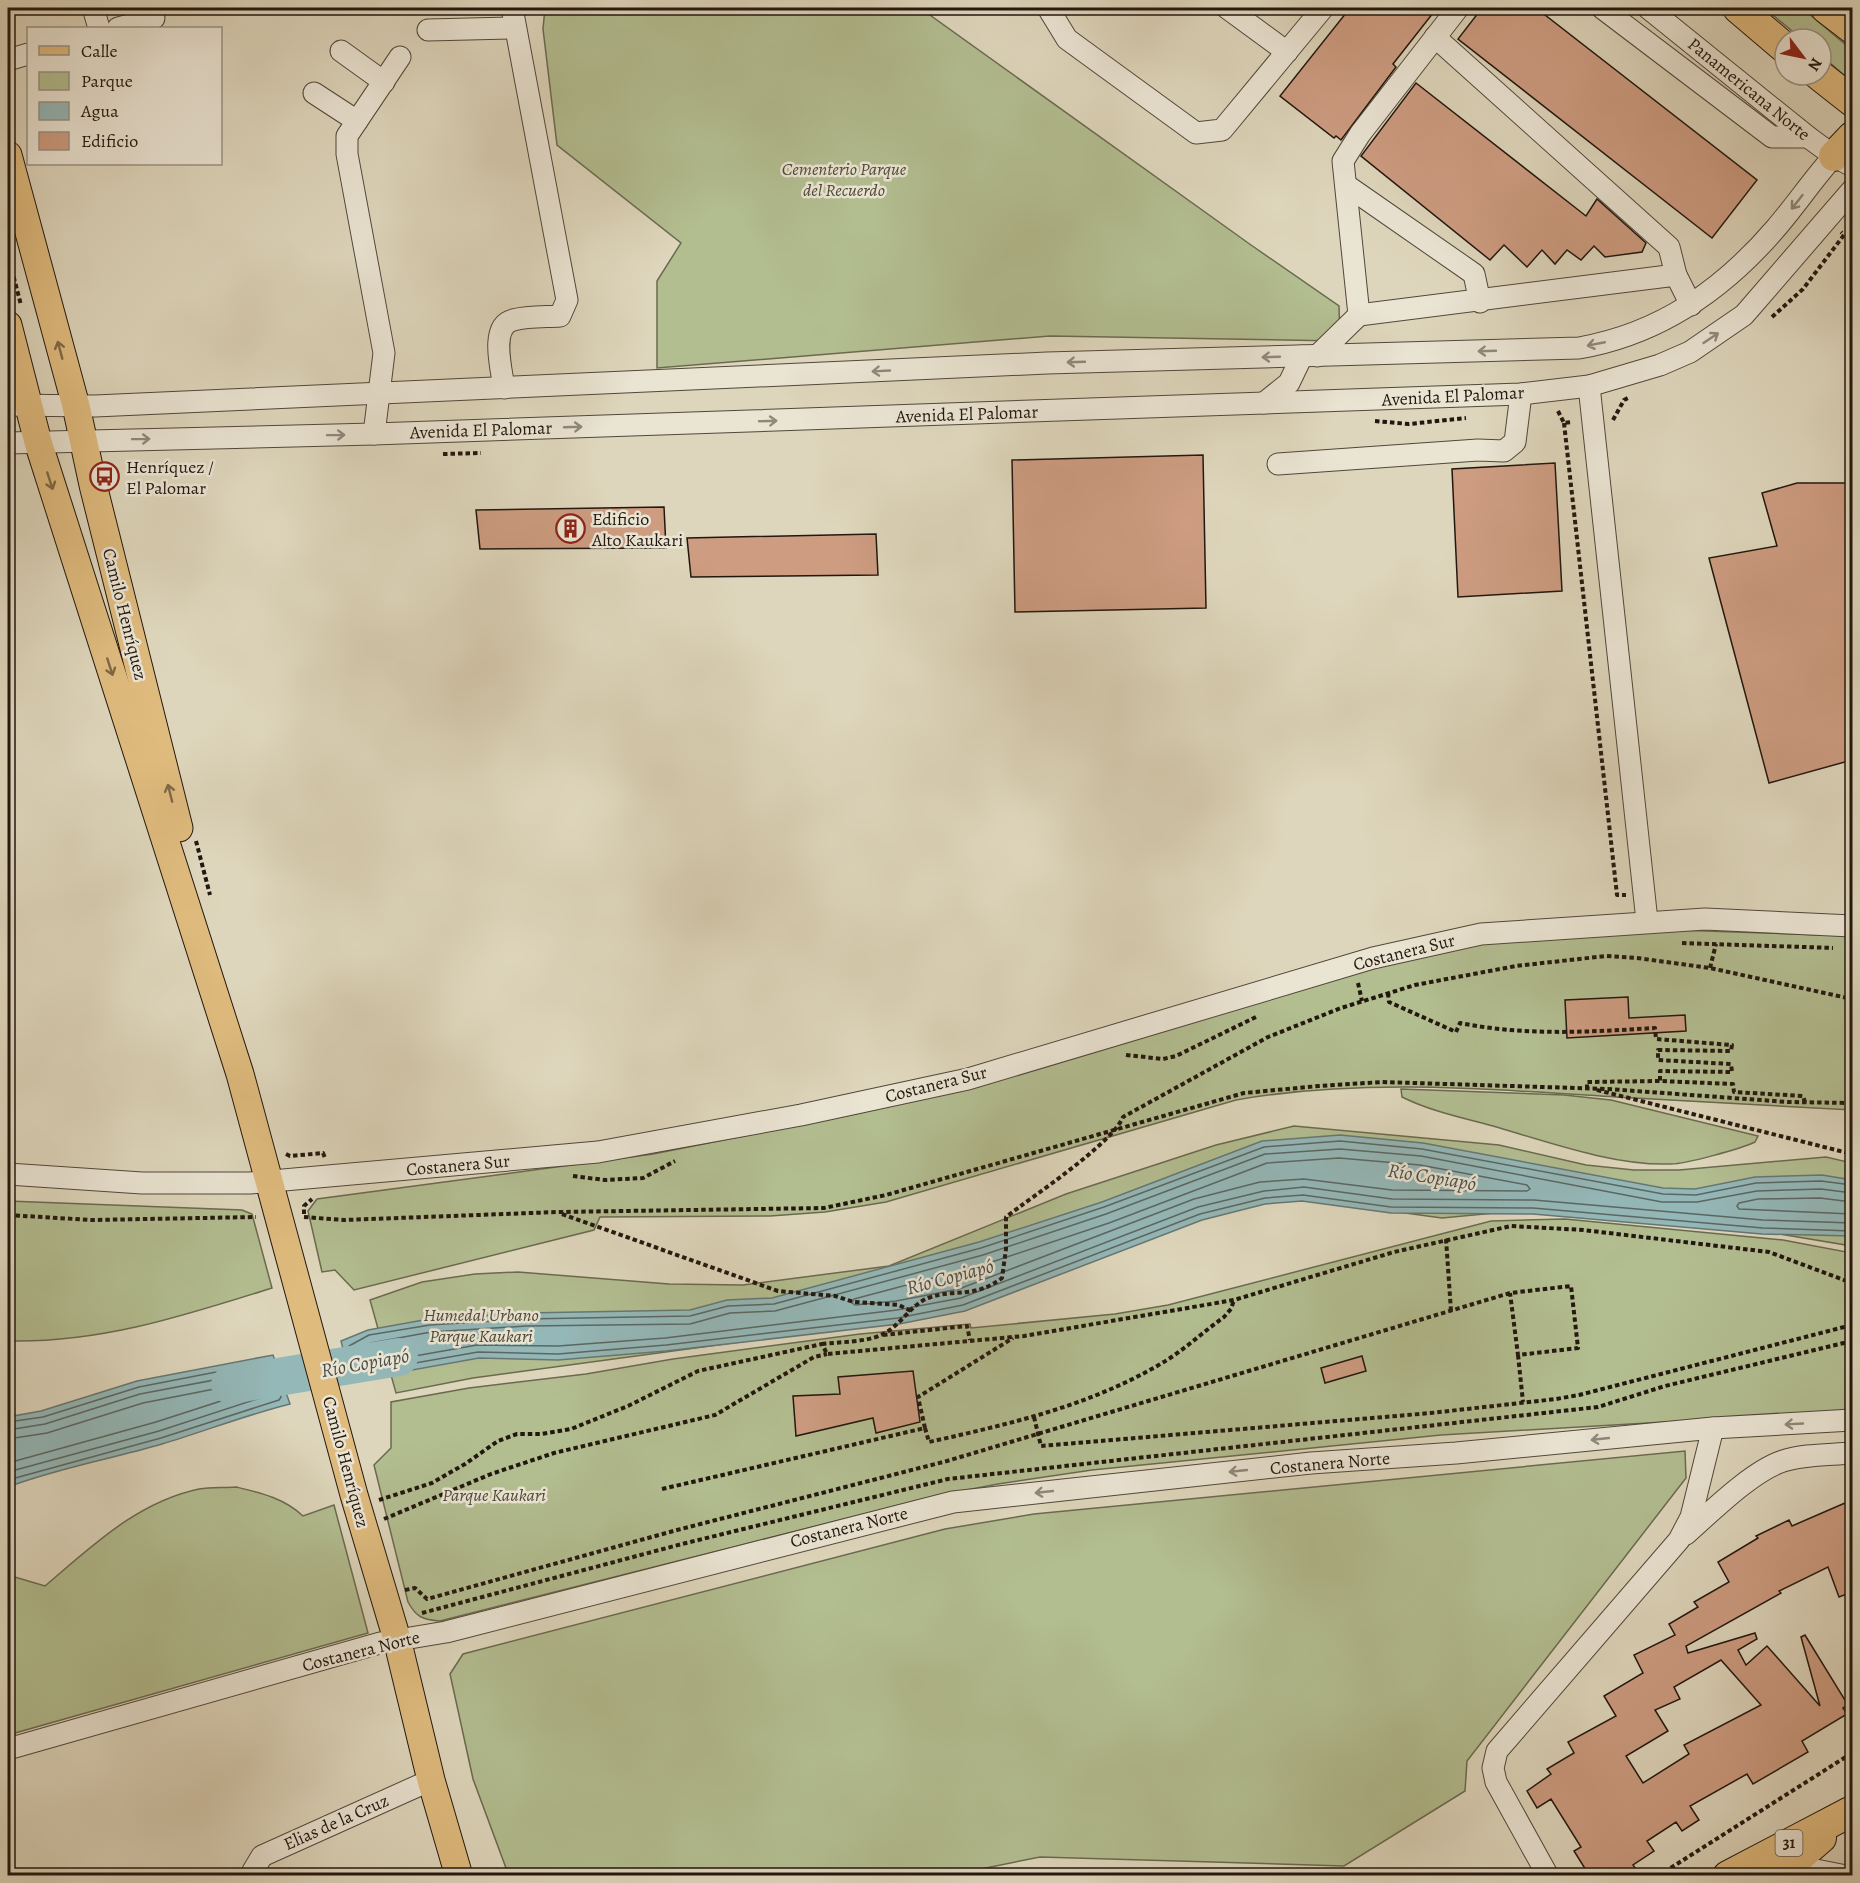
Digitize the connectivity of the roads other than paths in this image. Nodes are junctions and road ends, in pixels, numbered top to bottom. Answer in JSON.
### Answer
{"nodes":[{"id":1,"x":93,"y":8,"type":"edge"},
{"id":2,"x":1048,"y":8,"type":"edge"},
{"id":3,"x":1227,"y":8,"type":"edge"},
{"id":4,"x":1323,"y":8,"type":"edge"},
{"id":5,"x":1458,"y":8,"type":"edge"},
{"id":6,"x":1602,"y":8,"type":"edge"},
{"id":7,"x":1648,"y":8,"type":"edge"},
{"id":8,"x":1738,"y":8,"type":"edge"},
{"id":9,"x":1826,"y":8,"type":"edge"},
{"id":10,"x":513,"y":18,"type":"edge"},
{"id":11,"x":99,"y":27,"type":"edge"},
{"id":12,"x":1852,"y":28,"type":"edge"},
{"id":13,"x":428,"y":30,"type":"dead end"},
{"id":14,"x":1436,"y":37,"type":"junction"},
{"id":15,"x":1773,"y":38,"type":"edge"},
{"id":16,"x":341,"y":51,"type":"dead end"},
{"id":17,"x":1287,"y":52,"type":"junction"},
{"id":18,"x":27,"y":54,"type":"edge"},
{"id":19,"x":400,"y":57,"type":"dead end"},
{"id":20,"x":8,"y":60,"type":"edge"},
{"id":21,"x":384,"y":82,"type":"junction"},
{"id":22,"x":1833,"y":86,"type":"edge"},
{"id":23,"x":314,"y":93,"type":"dead end"},
{"id":24,"x":1852,"y":101,"type":"edge"},
{"id":25,"x":357,"y":121,"type":"junction"},
{"id":26,"x":1808,"y":137,"type":"junction"},
{"id":27,"x":1846,"y":153,"type":"edge"},
{"id":28,"x":8,"y":155,"type":"edge"},
{"id":29,"x":1346,"y":185,"type":"junction"},
{"id":30,"x":1852,"y":190,"type":"edge"},
{"id":31,"x":1776,"y":228,"type":"junction"},
{"id":32,"x":1799,"y":251,"type":"junction"},
{"id":33,"x":1676,"y":275,"type":"junction"},
{"id":34,"x":1480,"y":302,"type":"junction"},
{"id":35,"x":1691,"y":305,"type":"junction"},
{"id":36,"x":1359,"y":315,"type":"junction"},
{"id":37,"x":8,"y":325,"type":"edge"},
{"id":38,"x":1309,"y":356,"type":"junction"},
{"id":39,"x":1589,"y":386,"type":"junction"},
{"id":40,"x":504,"y":388,"type":"junction"},
{"id":41,"x":380,"y":394,"type":"junction"},
{"id":42,"x":1521,"y":394,"type":"junction"},
{"id":43,"x":1264,"y":403,"type":"junction"},
{"id":44,"x":18,"y":405,"type":"edge"},
{"id":45,"x":76,"y":406,"type":"junction"},
{"id":46,"x":374,"y":434,"type":"junction"},
{"id":47,"x":82,"y":440,"type":"junction"},
{"id":48,"x":38,"y":442,"type":"junction"},
{"id":49,"x":8,"y":443,"type":"edge"},
{"id":50,"x":1278,"y":464,"type":"dead end"},
{"id":51,"x":1647,"y":921,"type":"junction"},
{"id":52,"x":1852,"y":927,"type":"edge"},
{"id":53,"x":240,"y":1074,"type":"junction"},
{"id":54,"x":8,"y":1174,"type":"edge"},
{"id":55,"x":271,"y":1182,"type":"junction"},
{"id":56,"x":1852,"y":1420,"type":"edge"},
{"id":57,"x":1713,"y":1428,"type":"junction"},
{"id":58,"x":1852,"y":1453,"type":"edge"},
{"id":59,"x":1701,"y":1480,"type":"junction"},
{"id":60,"x":1741,"y":1487,"type":"junction"},
{"id":61,"x":1679,"y":1540,"type":"junction"},
{"id":62,"x":397,"y":1639,"type":"junction"},
{"id":63,"x":8,"y":1749,"type":"edge"},
{"id":64,"x":431,"y":1780,"type":"junction"},
{"id":65,"x":1851,"y":1811,"type":"edge"},
{"id":66,"x":1784,"y":1870,"type":"edge"},
{"id":67,"x":254,"y":1875,"type":"edge"},
{"id":68,"x":444,"y":1875,"type":"edge"},
{"id":69,"x":459,"y":1875,"type":"edge"},
{"id":70,"x":1548,"y":1875,"type":"edge"},
{"id":71,"x":1728,"y":1875,"type":"edge"},
{"id":72,"x":1846,"y":1875,"type":"edge"}],
"edges":[{"from":1,"to":11,"type":"street"},
{"from":2,"to":17,"type":"street"},
{"from":3,"to":17,"type":"street"},
{"from":4,"to":17,"type":"street"},
{"from":5,"to":14,"type":"street"},
{"from":6,"to":26,"type":"street"},
{"from":7,"to":26,"type":"street","name":"Panamericana Norte"},
{"from":8,"to":15,"type":"highway"},
{"from":9,"to":12,"type":"highway"},
{"from":10,"to":13,"type":"street"},
{"from":10,"to":40,"type":"street"},
{"from":14,"to":29,"type":"street"},
{"from":14,"to":33,"type":"street"},
{"from":16,"to":21,"type":"street"},
{"from":18,"to":20,"type":"street"},
{"from":19,"to":21,"type":"street"},
{"from":21,"to":25,"type":"street"},
{"from":22,"to":24,"type":"highway"},
{"from":23,"to":25,"type":"street"},
{"from":25,"to":41,"type":"street"},
{"from":26,"to":27,"type":"street","name":"Panamericana Norte"},
{"from":27,"to":31,"type":"street","one_way":true},
{"from":45,"to":28,"type":"main road","name":"Camilo Henríquez","one_way":true},
{"from":29,"to":34,"type":"street"},
{"from":29,"to":36,"type":"street"},
{"from":30,"to":32,"type":"street","name":"Avenida El Palomar"},
{"from":31,"to":32,"type":"street"},
{"from":31,"to":35,"type":"street"},
{"from":39,"to":32,"type":"street","name":"Avenida El Palomar","one_way":true},
{"from":33,"to":34,"type":"street"},
{"from":33,"to":35,"type":"street"},
{"from":34,"to":36,"type":"street"},
{"from":35,"to":38,"type":"street","one_way":true},
{"from":36,"to":38,"type":"street"},
{"from":37,"to":44,"type":"main road","name":"Camilo Henríquez"},
{"from":38,"to":40,"type":"street","one_way":true},
{"from":38,"to":43,"type":"street"},
{"from":39,"to":42,"type":"street","name":"Avenida El Palomar"},
{"from":39,"to":51,"type":"street"},
{"from":40,"to":41,"type":"street"},
{"from":41,"to":45,"type":"street"},
{"from":41,"to":46,"type":"street"},
{"from":42,"to":43,"type":"street","name":"Avenida El Palomar"},
{"from":42,"to":50,"type":"street"},
{"from":46,"to":43,"type":"street","name":"Avenida El Palomar","one_way":true},
{"from":44,"to":45,"type":"street"},
{"from":44,"to":48,"type":"main road","name":"Camilo Henríquez"},
{"from":45,"to":47,"type":"main road","name":"Camilo Henríquez"},
{"from":47,"to":46,"type":"street","name":"Avenida El Palomar","one_way":true},
{"from":47,"to":48,"type":"street","name":"Avenida El Palomar"},
{"from":53,"to":47,"type":"main road","name":"Camilo Henríquez","one_way":true},
{"from":48,"to":49,"type":"street","name":"Avenida El Palomar"},
{"from":48,"to":53,"type":"main road","name":"Camilo Henríquez","one_way":true},
{"from":51,"to":52,"type":"street","name":"Costanera Sur"},
{"from":51,"to":55,"type":"street","name":"Costanera Sur"},
{"from":53,"to":55,"type":"main road","name":"Camilo Henríquez"},
{"from":54,"to":55,"type":"street","name":"Costanera Sur"},
{"from":55,"to":62,"type":"main road","name":"Camilo Henríquez"},
{"from":56,"to":57,"type":"street","name":"Costanera Norte","one_way":true},
{"from":57,"to":59,"type":"street"},
{"from":57,"to":62,"type":"street","name":"Costanera Norte","one_way":true},
{"from":58,"to":60,"type":"street"},
{"from":59,"to":60,"type":"street"},
{"from":59,"to":61,"type":"street"},
{"from":60,"to":61,"type":"street"},
{"from":61,"to":70,"type":"street"},
{"from":62,"to":63,"type":"street","name":"Costanera Norte"},
{"from":62,"to":64,"type":"main road","name":"Camilo Henríquez"},
{"from":64,"to":67,"type":"street","name":"Elias de la Cruz"},
{"from":64,"to":68,"type":"main road","name":"Camilo Henríquez"},
{"from":64,"to":69,"type":"main road","name":"Camilo Henríquez"},
{"from":65,"to":66,"type":"highway","number":"31"},
{"from":65,"to":71,"type":"highway","number":"31"},
{"from":66,"to":72,"type":"street"}]}
